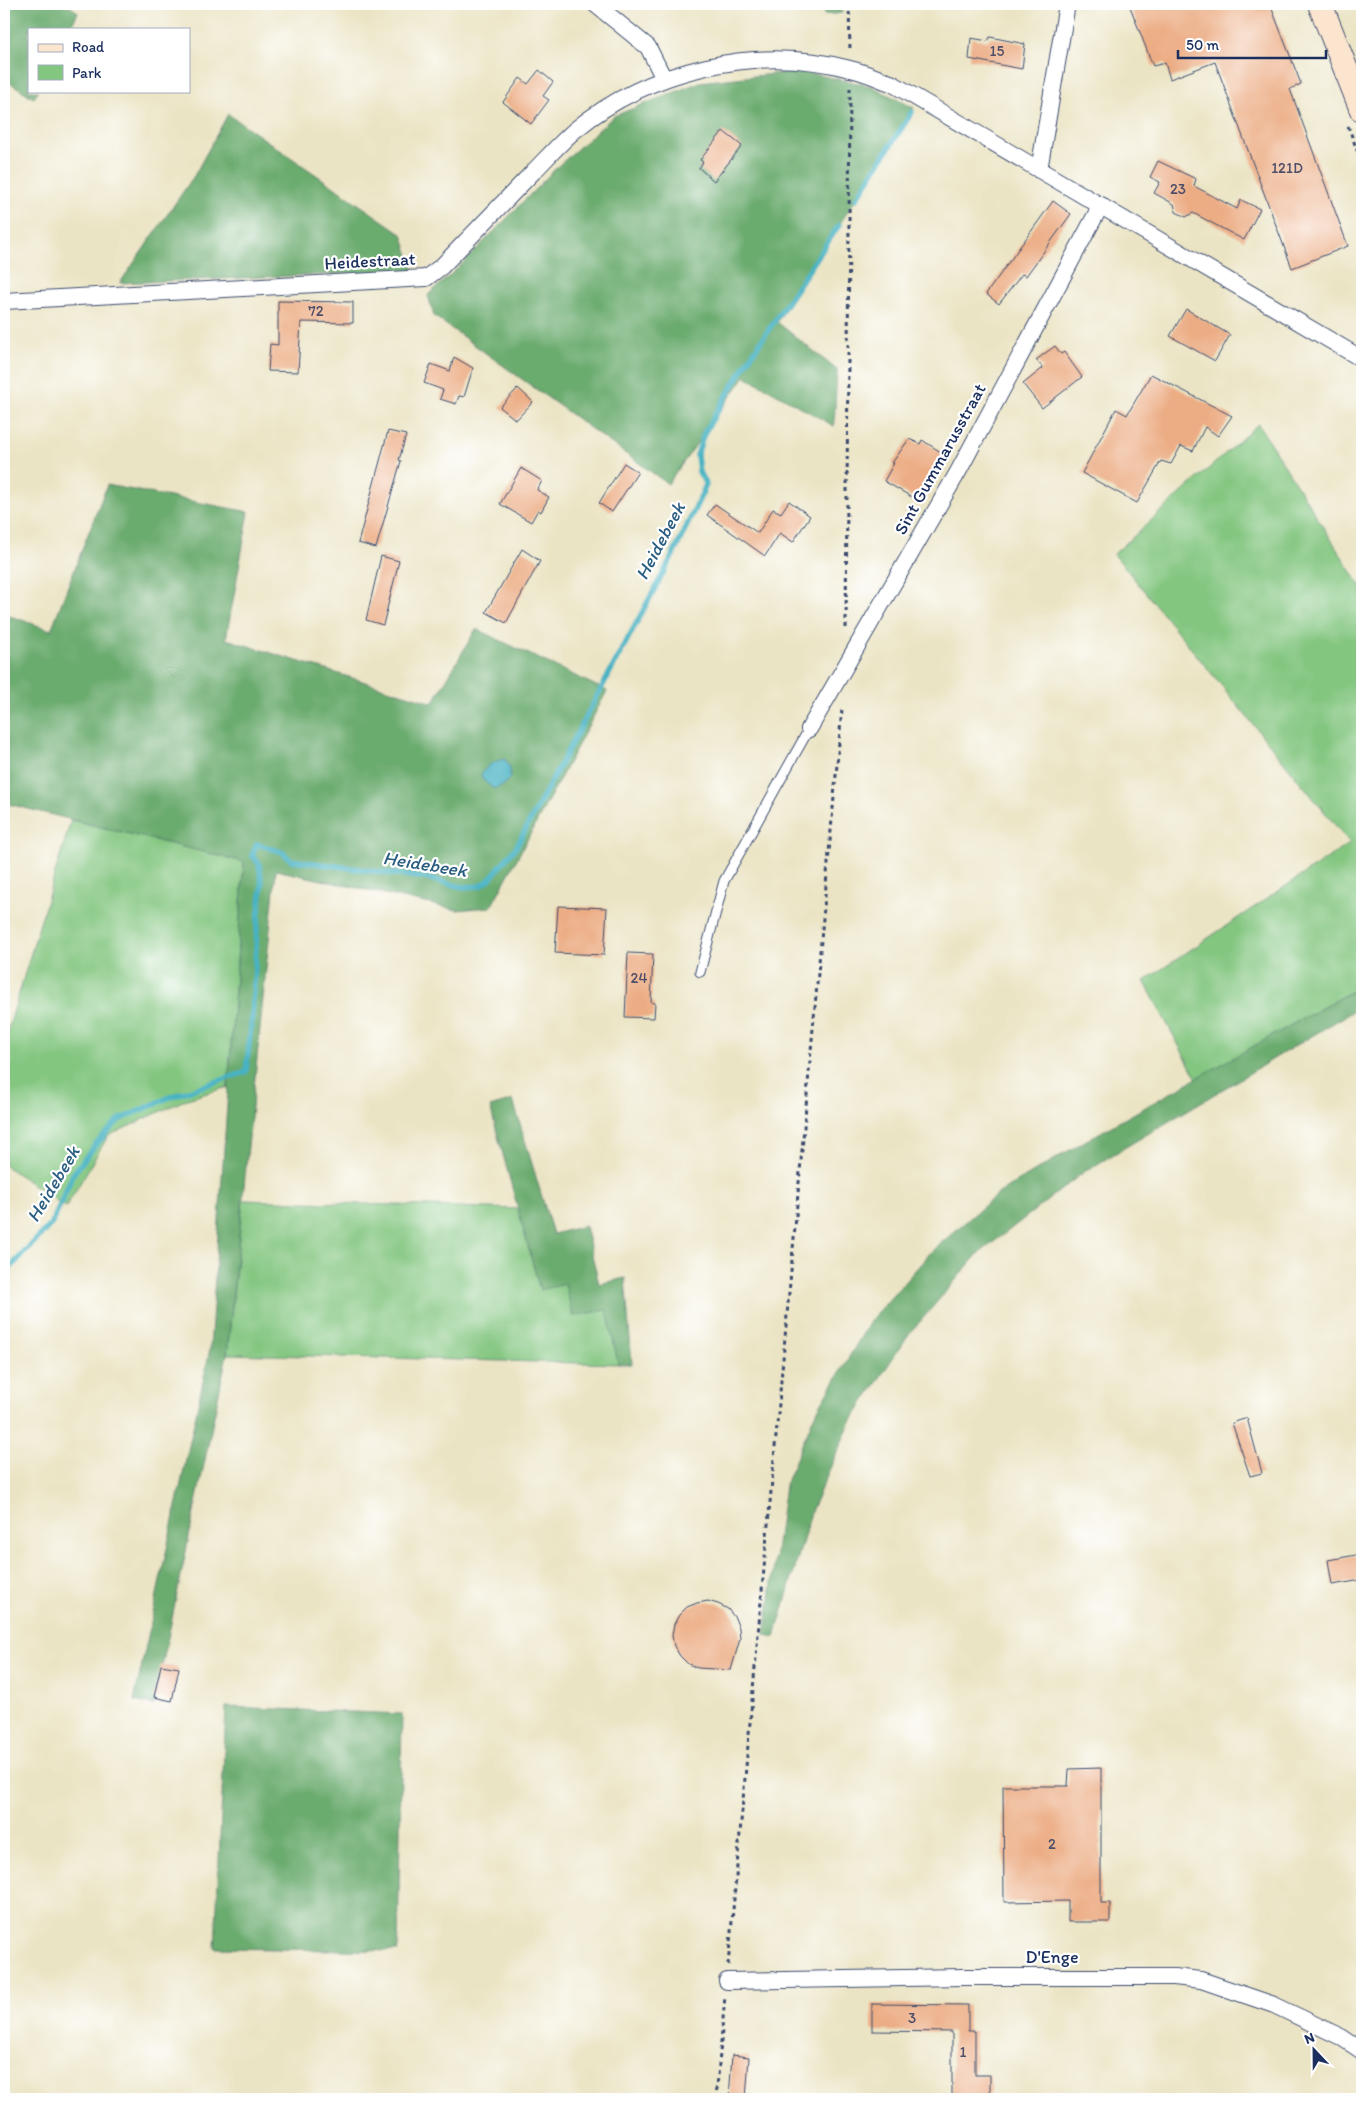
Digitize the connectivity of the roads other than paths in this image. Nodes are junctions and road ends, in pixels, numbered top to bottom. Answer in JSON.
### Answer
{"nodes":[{"id":1,"x":595,"y":4,"type":"edge"},
{"id":2,"x":1067,"y":4,"type":"edge"},
{"id":3,"x":1320,"y":4,"type":"edge"},
{"id":4,"x":664,"y":80,"type":"junction"},
{"id":5,"x":1362,"y":110,"type":"edge"},
{"id":6,"x":1039,"y":170,"type":"junction"},
{"id":7,"x":1101,"y":205,"type":"junction"},
{"id":8,"x":4,"y":301,"type":"edge"},
{"id":9,"x":1362,"y":359,"type":"edge"},
{"id":10,"x":808,"y":729,"type":"joint"},
{"id":11,"x":700,"y":972,"type":"dead end"},
{"id":12,"x":727,"y":1981,"type":"road end"},
{"id":13,"x":1362,"y":2051,"type":"edge"}],
"edges":[{"from":1,"to":4,"type":"street"},
{"from":2,"to":6,"type":"street"},
{"from":3,"to":5,"type":"street"},
{"from":4,"to":6,"type":"street"},
{"from":4,"to":8,"type":"street","name":"Heidestraat"},
{"from":6,"to":7,"type":"street"},
{"from":7,"to":9,"type":"street"},
{"from":7,"to":10,"type":"street","name":"Sint Gummarusstraat"},
{"from":10,"to":11,"type":"lane"},
{"from":12,"to":13,"type":"street","name":"D'Enge"}]}
